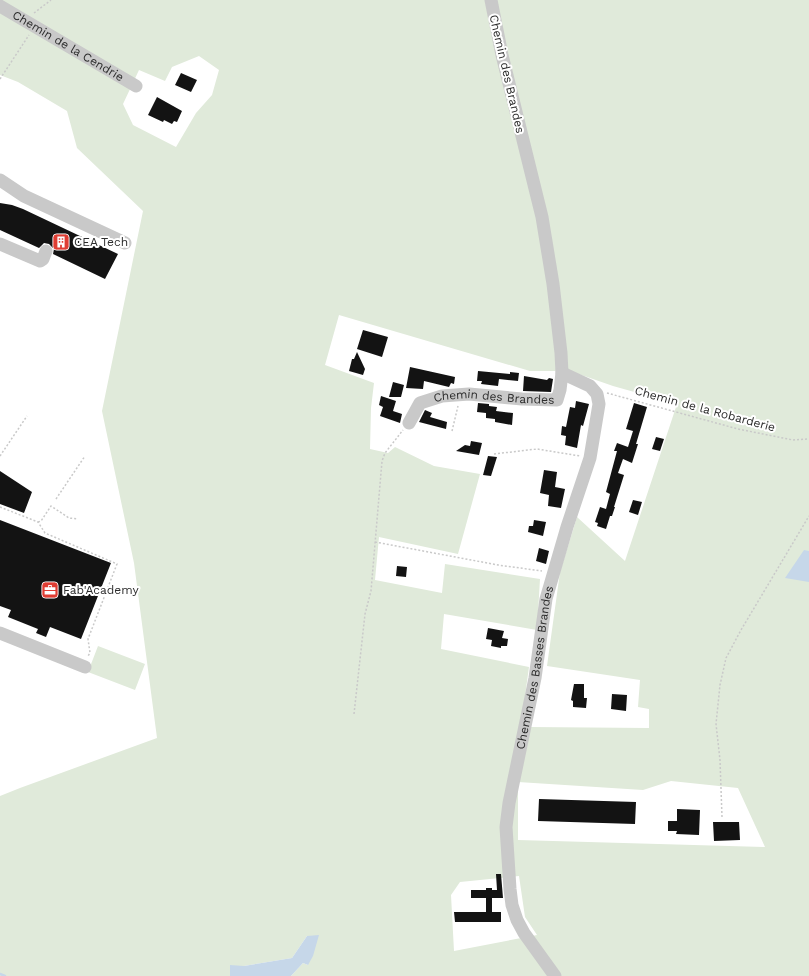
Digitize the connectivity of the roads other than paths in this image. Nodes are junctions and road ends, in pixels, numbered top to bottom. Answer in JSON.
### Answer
{"nodes":[{"id":1,"x":491,"y":0,"type":"edge"},
{"id":2,"x":0,"y":6,"type":"edge"},
{"id":3,"x":136,"y":86,"type":"dead end"},
{"id":4,"x":0,"y":180,"type":"edge"},
{"id":5,"x":125,"y":243,"type":"dead end"},
{"id":6,"x":0,"y":244,"type":"edge"},
{"id":7,"x":46,"y":251,"type":"dead end"},
{"id":8,"x":562,"y":373,"type":"junction"},
{"id":9,"x":409,"y":423,"type":"road end"},
{"id":10,"x":0,"y":633,"type":"edge"},
{"id":11,"x":85,"y":667,"type":"road end"},
{"id":12,"x":555,"y":976,"type":"edge"}],
"edges":[{"from":1,"to":8,"type":"street","name":"Chemin des Brandes"},
{"from":2,"to":3,"type":"street","name":"Chemin de la Cendrie"},
{"from":4,"to":5,"type":"street"},
{"from":6,"to":7,"type":"street"},
{"from":8,"to":9,"type":"street","name":"Chemin des Brandes"},
{"from":8,"to":12,"type":"street","name":"Chemin des Basses Brandes"},
{"from":10,"to":11,"type":"street"}]}
